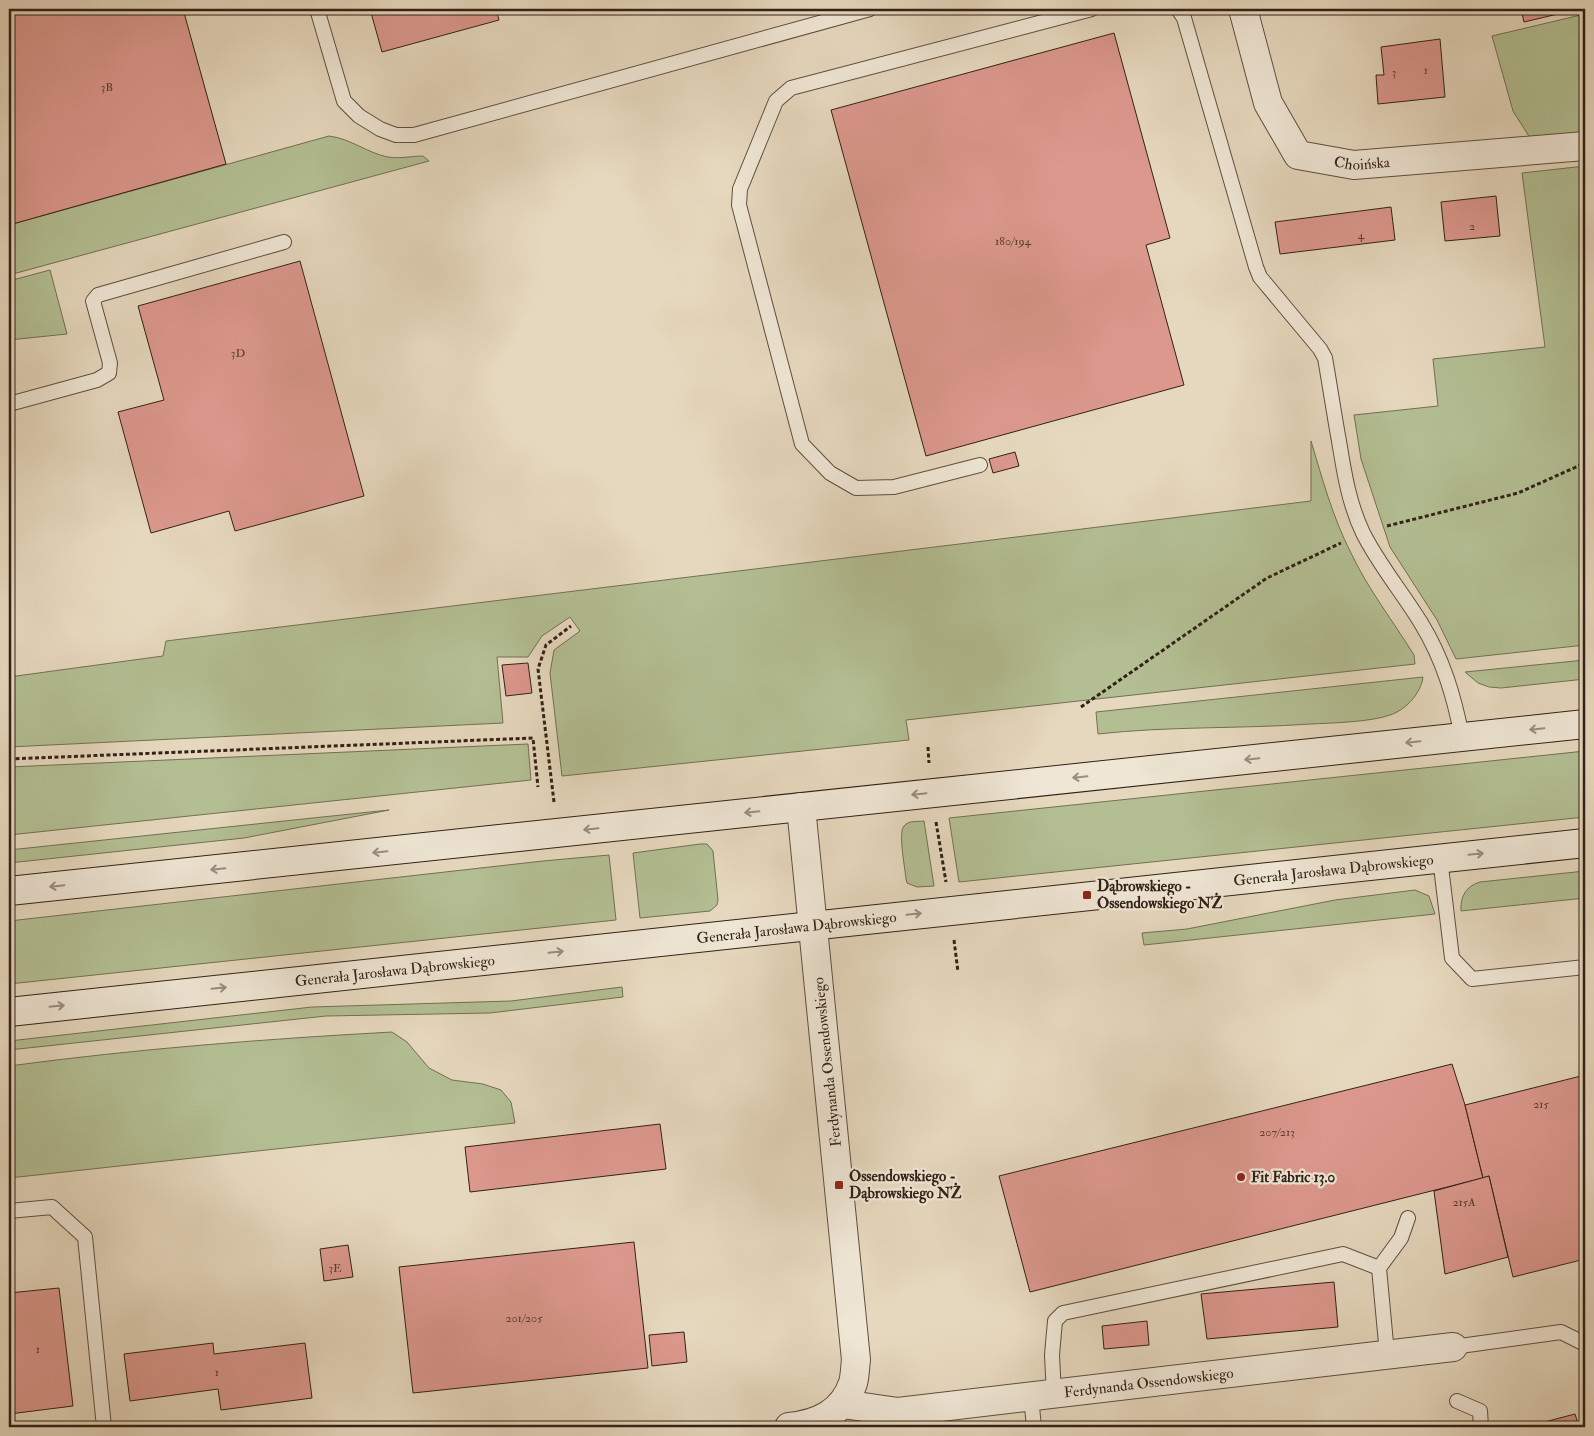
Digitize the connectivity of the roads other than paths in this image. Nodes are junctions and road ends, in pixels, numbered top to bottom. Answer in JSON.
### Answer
{"nodes":[{"id":1,"x":317,"y":9,"type":"edge"},
{"id":2,"x":870,"y":9,"type":"edge"},
{"id":3,"x":1092,"y":9,"type":"edge"},
{"id":4,"x":1178,"y":9,"type":"edge"},
{"id":5,"x":1243,"y":9,"type":"edge"},
{"id":6,"x":1585,"y":146,"type":"edge"},
{"id":7,"x":284,"y":242,"type":"dead end"},
{"id":8,"x":9,"y":404,"type":"edge"},
{"id":9,"x":980,"y":465,"type":"dead end"},
{"id":10,"x":1585,"y":724,"type":"edge"},
{"id":11,"x":1462,"y":737,"type":"junction"},
{"id":12,"x":801,"y":807,"type":"junction"},
{"id":13,"x":1585,"y":843,"type":"edge"},
{"id":14,"x":1440,"y":858,"type":"junction"},
{"id":15,"x":9,"y":891,"type":"edge"},
{"id":16,"x":813,"y":925,"type":"junction"},
{"id":17,"x":1585,"y":967,"type":"edge"},
{"id":18,"x":9,"y":1012,"type":"edge"},
{"id":19,"x":9,"y":1211,"type":"edge"},
{"id":20,"x":1408,"y":1218,"type":"dead end"},
{"id":21,"x":1380,"y":1268,"type":"junction"},
{"id":22,"x":1585,"y":1344,"type":"edge"},
{"id":23,"x":1453,"y":1347,"type":"joint"},
{"id":24,"x":1387,"y":1354,"type":"junction"},
{"id":25,"x":1042,"y":1396,"type":"junction"},
{"id":26,"x":1457,"y":1401,"type":"dead end"},
{"id":27,"x":843,"y":1404,"type":"junction"},
{"id":28,"x":104,"y":1427,"type":"edge"},
{"id":29,"x":789,"y":1427,"type":"edge"},
{"id":30,"x":1034,"y":1427,"type":"edge"},
{"id":31,"x":1481,"y":1427,"type":"edge"}],
"edges":[{"from":1,"to":2,"type":"lane"},
{"from":3,"to":9,"type":"lane"},
{"from":4,"to":11,"type":"lane"},
{"from":5,"to":6,"type":"main road","name":"Choińska"},
{"from":7,"to":8,"type":"lane"},
{"from":10,"to":11,"type":"main road","one_way":true},
{"from":11,"to":12,"type":"main road","one_way":true},
{"from":12,"to":15,"type":"main road","one_way":true},
{"from":12,"to":16,"type":"main road","name":"Ferdynanda Ossendowskiego"},
{"from":14,"to":13,"type":"main road","name":"Generała Jarosława Dąbrowskiego","one_way":true},
{"from":16,"to":14,"type":"main road","name":"Generała Jarosława Dąbrowskiego","one_way":true},
{"from":14,"to":17,"type":"lane"},
{"from":18,"to":16,"type":"main road","name":"Generała Jarosława Dąbrowskiego","one_way":true},
{"from":16,"to":27,"type":"main road","name":"Ferdynanda Ossendowskiego"},
{"from":19,"to":28,"type":"lane"},
{"from":20,"to":21,"type":"lane"},
{"from":21,"to":24,"type":"lane"},
{"from":21,"to":25,"type":"lane"},
{"from":22,"to":23,"type":"lane"},
{"from":23,"to":24,"type":"main road","name":"Ferdynanda Ossendowskiego"},
{"from":24,"to":25,"type":"main road","name":"Ferdynanda Ossendowskiego"},
{"from":25,"to":27,"type":"main road","name":"Ferdynanda Ossendowskiego"},
{"from":25,"to":30,"type":"lane"},
{"from":26,"to":31,"type":"lane"},
{"from":27,"to":29,"type":"main road","name":"Ferdynanda Ossendowskiego"}]}
